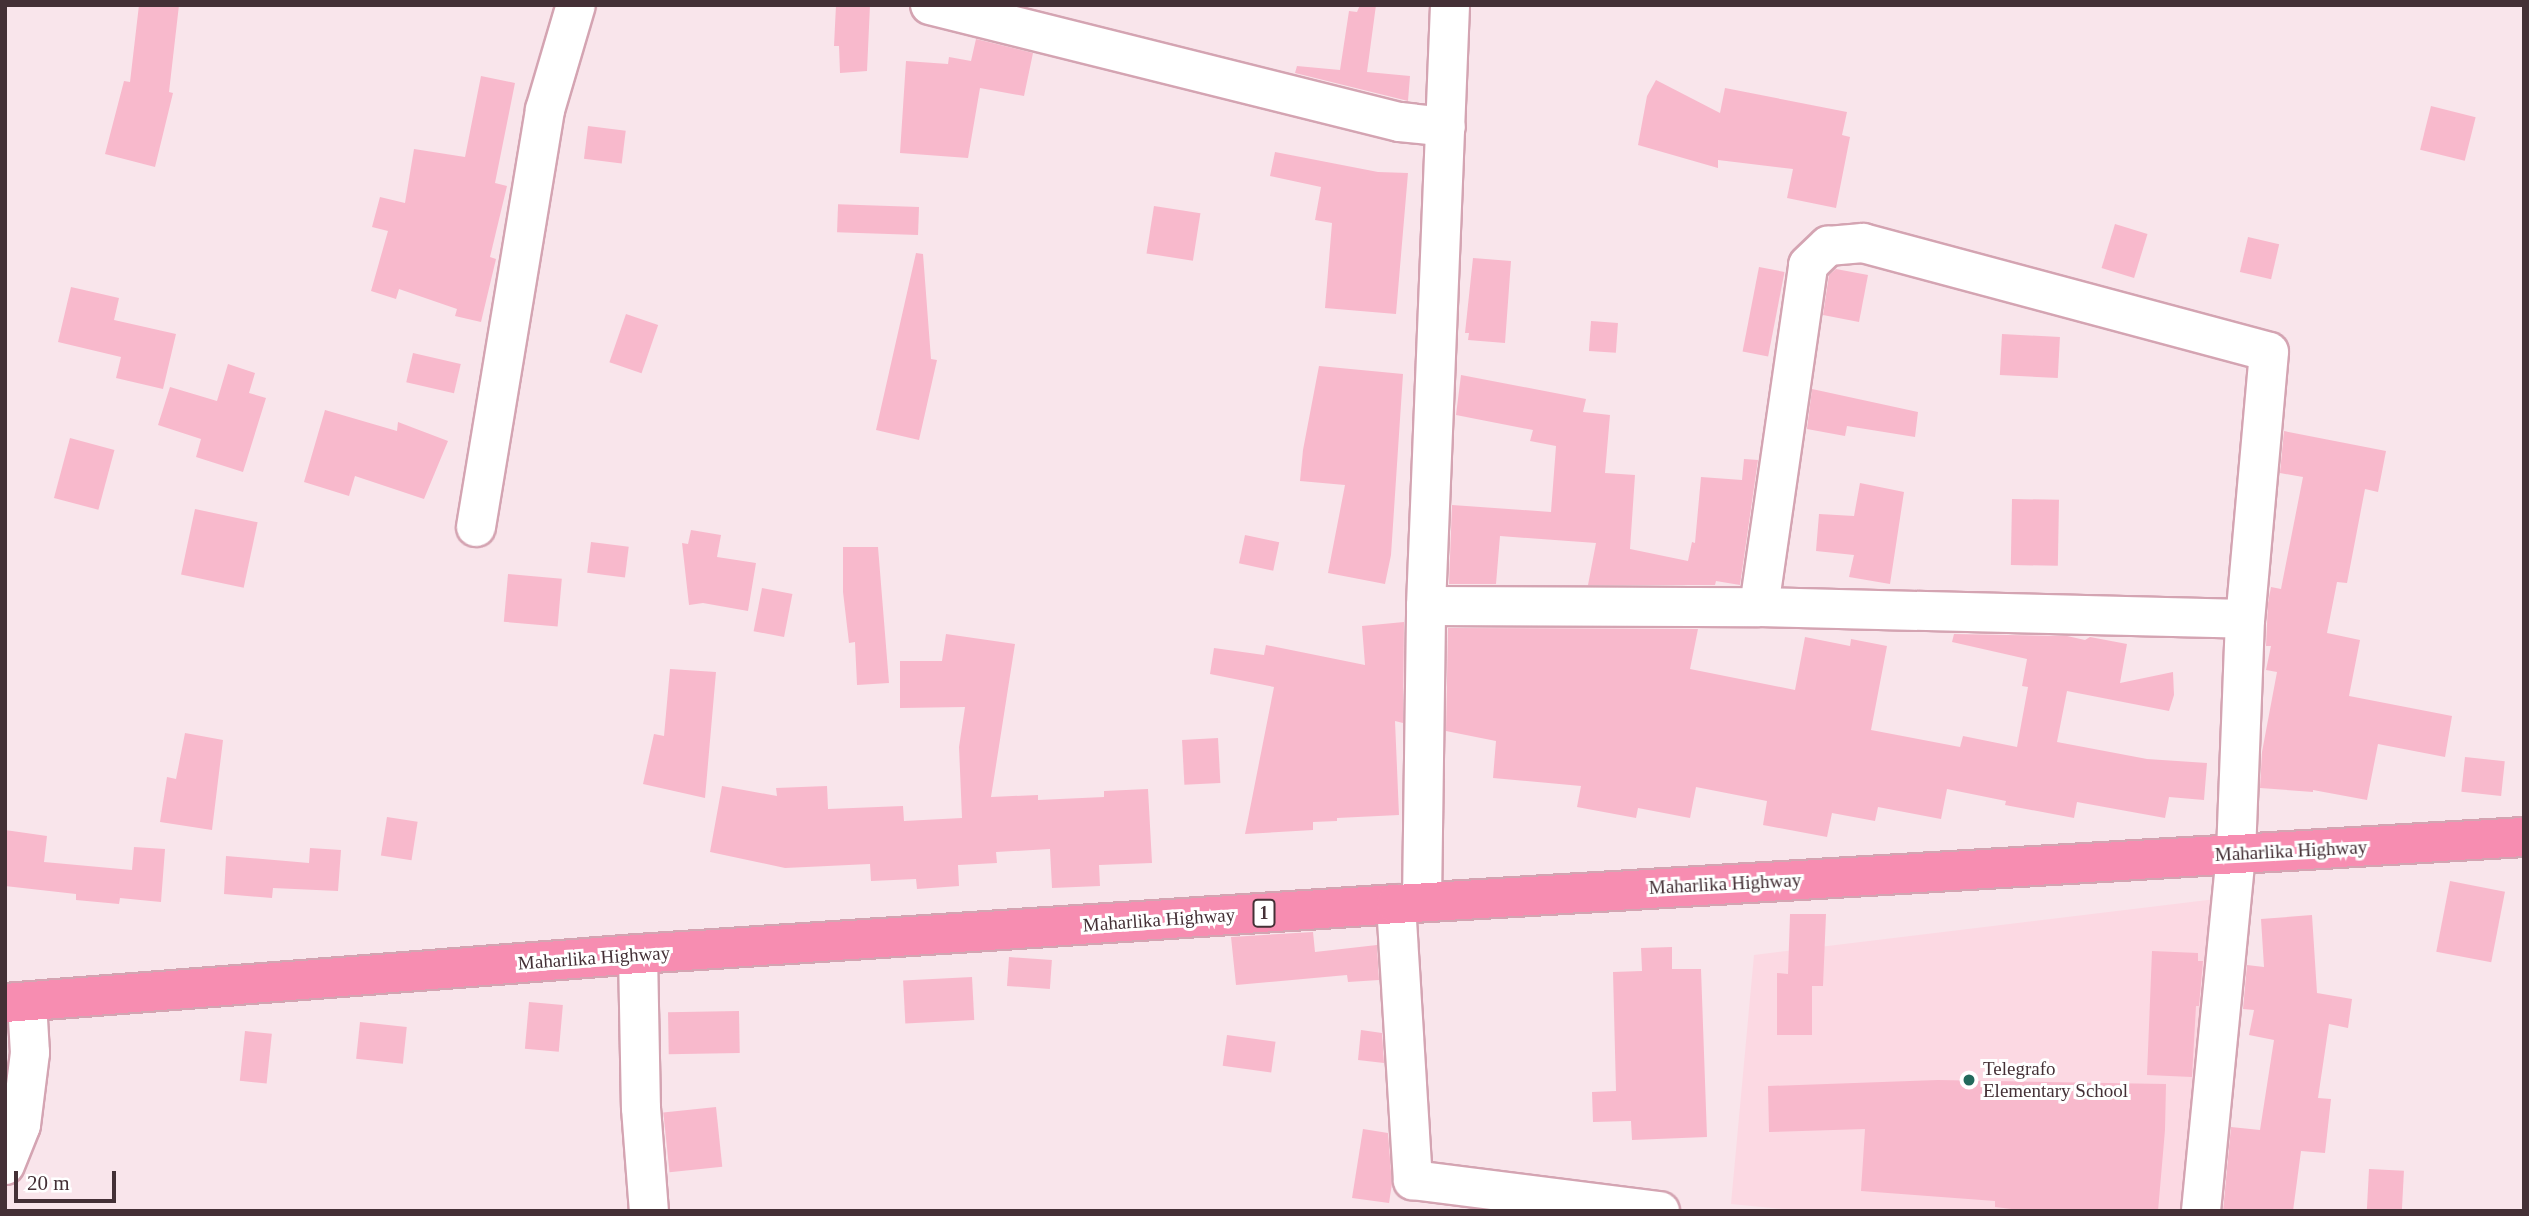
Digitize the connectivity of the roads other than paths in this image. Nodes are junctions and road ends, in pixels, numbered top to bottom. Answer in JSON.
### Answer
{"nodes":[{"id":1,"x":576,"y":5,"type":"edge"},
{"id":2,"x":930,"y":5,"type":"edge"},
{"id":3,"x":1450,"y":5,"type":"edge"},
{"id":4,"x":1447,"y":127,"type":"junction"},
{"id":5,"x":475,"y":527,"type":"dead end"},
{"id":6,"x":1426,"y":606,"type":"junction"},
{"id":7,"x":1759,"y":607,"type":"junction"},
{"id":8,"x":2245,"y":619,"type":"junction"},
{"id":9,"x":2524,"y":837,"type":"edge"},
{"id":10,"x":2236,"y":854,"type":"junction"},
{"id":11,"x":1409,"y":903,"type":"junction"},
{"id":12,"x":638,"y":954,"type":"junction"},
{"id":13,"x":16,"y":1002,"type":"edge"},
{"id":14,"x":5,"y":1165,"type":"edge"},
{"id":15,"x":649,"y":1211,"type":"edge"},
{"id":16,"x":1660,"y":1211,"type":"edge"},
{"id":17,"x":2202,"y":1211,"type":"edge"}],
"edges":[{"from":1,"to":5,"type":"street"},
{"from":2,"to":4,"type":"street"},
{"from":3,"to":4,"type":"street"},
{"from":4,"to":6,"type":"street"},
{"from":6,"to":7,"type":"street"},
{"from":6,"to":11,"type":"street"},
{"from":7,"to":8,"type":"street"},
{"from":7,"to":8,"type":"street"},
{"from":8,"to":10,"type":"street"},
{"from":9,"to":10,"type":"highway","name":"Maharlika Highway","number":"1"},
{"from":10,"to":11,"type":"highway","name":"Maharlika Highway","number":"1"},
{"from":10,"to":17,"type":"street"},
{"from":11,"to":12,"type":"highway","name":"Maharlika Highway","number":"1"},
{"from":11,"to":16,"type":"street"},
{"from":12,"to":13,"type":"highway","name":"Maharlika Highway","number":"1"},
{"from":12,"to":15,"type":"street"},
{"from":13,"to":14,"type":"street"}]}
